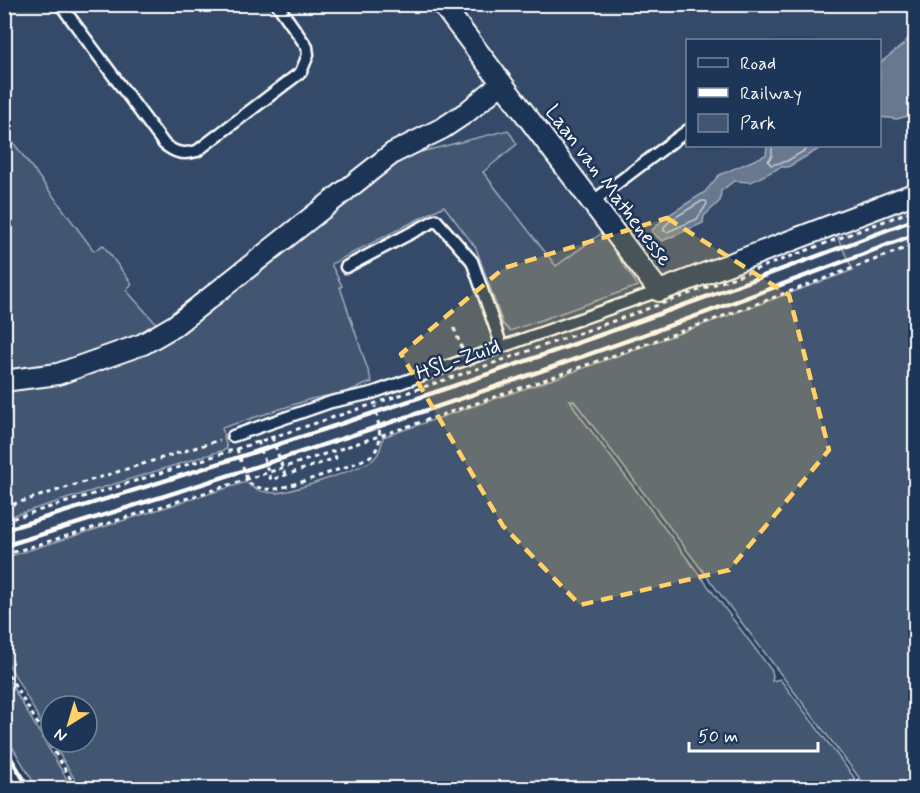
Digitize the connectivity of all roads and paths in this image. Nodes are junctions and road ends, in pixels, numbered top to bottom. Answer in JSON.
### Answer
{"nodes":[{"id":1,"x":60,"y":4,"type":"edge"},
{"id":2,"x":277,"y":4,"type":"edge"},
{"id":3,"x":442,"y":4,"type":"edge"},
{"id":4,"x":502,"y":83,"type":"junction"},
{"id":5,"x":686,"y":130,"type":"edge"},
{"id":6,"x":915,"y":194,"type":"edge"},
{"id":7,"x":592,"y":202,"type":"junction"},
{"id":8,"x":915,"y":209,"type":"edge"},
{"id":9,"x":915,"y":244,"type":"edge"},
{"id":10,"x":346,"y":267,"type":"dead end"},
{"id":11,"x":659,"y":291,"type":"junction"},
{"id":12,"x":454,"y":328,"type":"dead end"},
{"id":13,"x":502,"y":347,"type":"junction"},
{"id":14,"x":462,"y":349,"type":"dead end"},
{"id":15,"x":4,"y":379,"type":"edge"},
{"id":16,"x":372,"y":393,"type":"junction"},
{"id":17,"x":253,"y":428,"type":"junction"},
{"id":18,"x":269,"y":430,"type":"dead end"},
{"id":19,"x":233,"y":436,"type":"junction"},
{"id":20,"x":333,"y":451,"type":"junction"},
{"id":21,"x":285,"y":475,"type":"junction"},
{"id":22,"x":4,"y":507,"type":"edge"},
{"id":23,"x":4,"y":521,"type":"edge"},
{"id":24,"x":4,"y":555,"type":"edge"},
{"id":25,"x":4,"y":667,"type":"edge"},
{"id":26,"x":76,"y":789,"type":"edge"}],
"edges":[{"from":1,"to":2,"type":"lane"},
{"from":3,"to":4,"type":"street","name":"Laan van Mathenesse"},
{"from":4,"to":7,"type":"street","name":"Laan van Mathenesse"},
{"from":4,"to":15,"type":"street"},
{"from":5,"to":7,"type":"lane"},
{"from":6,"to":11,"type":"street","name":"Laan van Mathenesse"},
{"from":7,"to":11,"type":"street","name":"Laan van Mathenesse"},
{"from":8,"to":23,"type":"path","name":"HSL-Zuid","bridge":true},
{"from":9,"to":20,"type":"path","bridge":true},
{"from":10,"to":13,"type":"lane"},
{"from":11,"to":13,"type":"lane"},
{"from":12,"to":14,"type":"path"},
{"from":13,"to":16,"type":"lane"},
{"from":16,"to":17,"type":"lane"},
{"from":16,"to":19,"type":"path"},
{"from":17,"to":19,"type":"lane"},
{"from":17,"to":21,"type":"path"},
{"from":18,"to":21,"type":"path"},
{"from":19,"to":22,"type":"path"},
{"from":20,"to":21,"type":"path"},
{"from":20,"to":24,"type":"path","bridge":true},
{"from":25,"to":26,"type":"path"}]}
